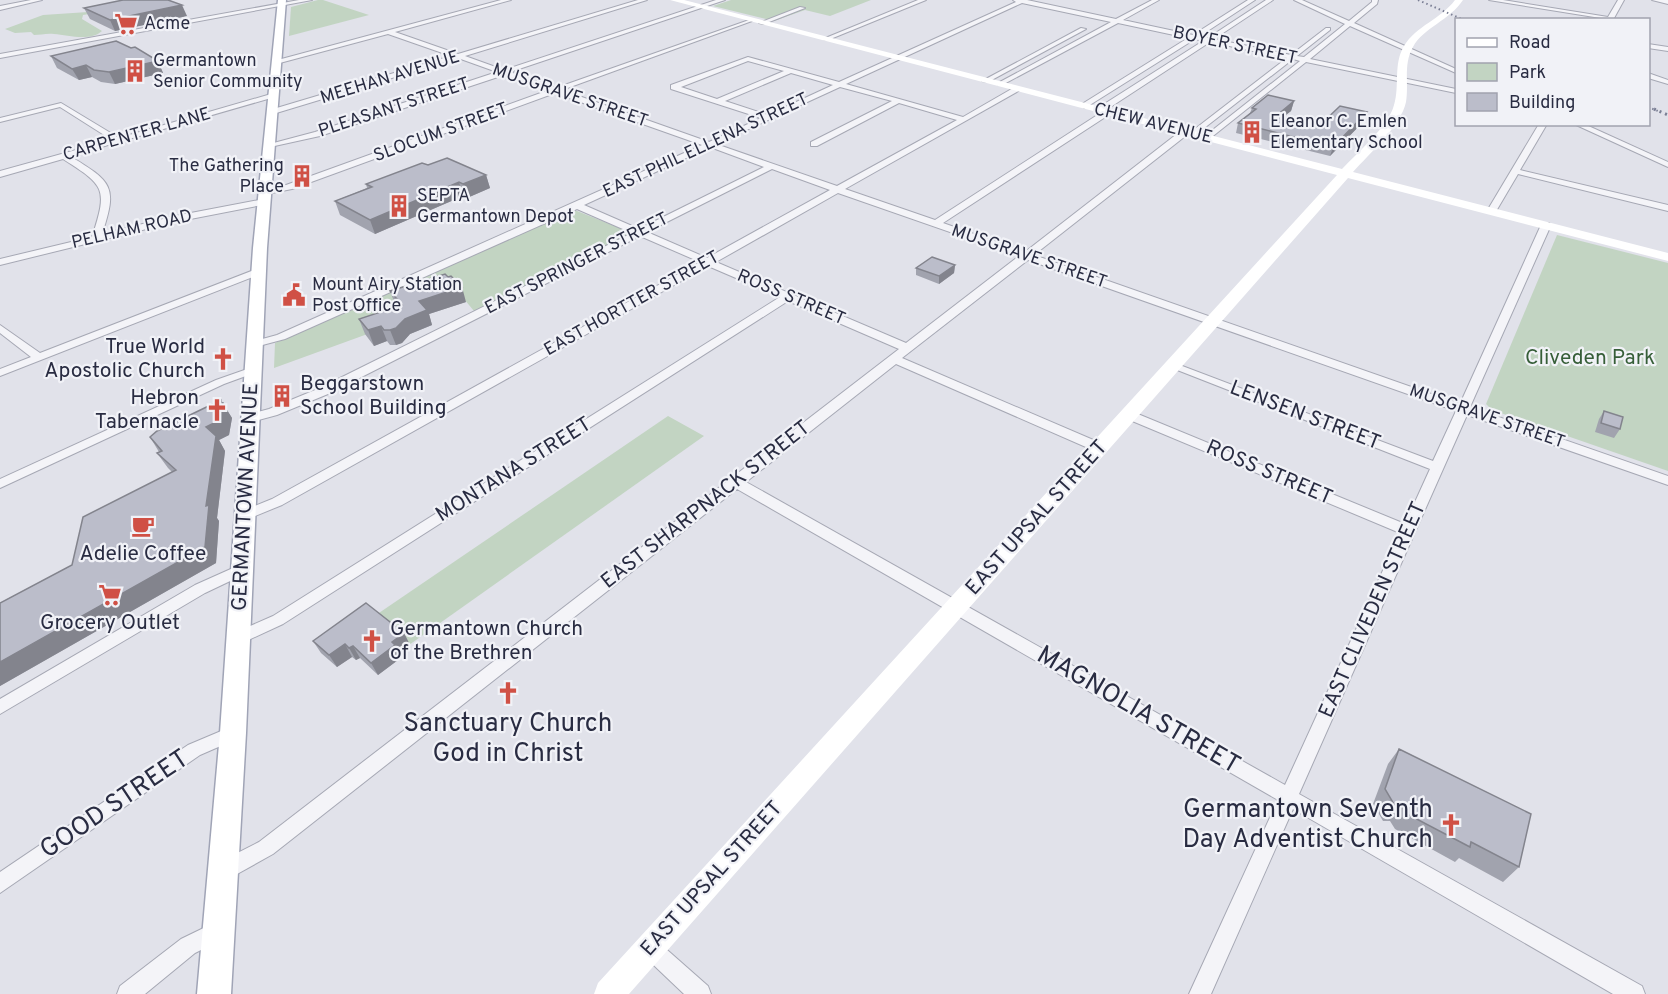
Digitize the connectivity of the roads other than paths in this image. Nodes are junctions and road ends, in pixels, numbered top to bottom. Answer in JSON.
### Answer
{"nodes":[{"id":1,"x":39,"y":0,"type":"edge"},
{"id":2,"x":309,"y":0,"type":"edge"},
{"id":3,"x":508,"y":0,"type":"edge"},
{"id":4,"x":644,"y":0,"type":"edge"},
{"id":5,"x":674,"y":0,"type":"edge"},
{"id":6,"x":722,"y":0,"type":"edge"},
{"id":7,"x":923,"y":0,"type":"edge"},
{"id":8,"x":1020,"y":0,"type":"edge"},
{"id":9,"x":1041,"y":0,"type":"edge"},
{"id":10,"x":1156,"y":0,"type":"edge"},
{"id":11,"x":1252,"y":0,"type":"edge"},
{"id":12,"x":1270,"y":0,"type":"edge"},
{"id":13,"x":1297,"y":0,"type":"edge"},
{"id":14,"x":1375,"y":0,"type":"edge"},
{"id":15,"x":1448,"y":0,"type":"edge"},
{"id":16,"x":1459,"y":0,"type":"edge"},
{"id":17,"x":1492,"y":0,"type":"edge"},
{"id":18,"x":1621,"y":0,"type":"edge"},
{"id":19,"x":1655,"y":0,"type":"edge"},
{"id":20,"x":1668,"y":2,"type":"edge"},
{"id":21,"x":282,"y":3,"type":"edge"},
{"id":22,"x":1033,"y":4,"type":"junction"},
{"id":23,"x":700,"y":7,"type":"junction"},
{"id":24,"x":0,"y":8,"type":"edge"},
{"id":25,"x":802,"y":8,"type":"dead end"},
{"id":26,"x":1116,"y":12,"type":"dead end"},
{"id":27,"x":1343,"y":17,"type":"junction"},
{"id":28,"x":1103,"y":18,"type":"junction"},
{"id":29,"x":1604,"y":18,"type":"edge"},
{"id":30,"x":1611,"y":18,"type":"edge"},
{"id":31,"x":750,"y":20,"type":"junction"},
{"id":32,"x":1117,"y":21,"type":"junction"},
{"id":33,"x":762,"y":23,"type":"junction"},
{"id":34,"x":1350,"y":24,"type":"junction"},
{"id":35,"x":1430,"y":26,"type":"junction"},
{"id":36,"x":389,"y":32,"type":"junction"},
{"id":37,"x":1194,"y":37,"type":"junction"},
{"id":38,"x":826,"y":39,"type":"junction"},
{"id":39,"x":1208,"y":40,"type":"junction"},
{"id":40,"x":1650,"y":46,"type":"edge"},
{"id":41,"x":1407,"y":49,"type":"junction"},
{"id":42,"x":1668,"y":49,"type":"edge"},
{"id":43,"x":0,"y":56,"type":"edge"},
{"id":44,"x":459,"y":57,"type":"junction"},
{"id":45,"x":1293,"y":57,"type":"junction"},
{"id":46,"x":897,"y":58,"type":"junction"},
{"id":47,"x":1305,"y":60,"type":"junction"},
{"id":48,"x":910,"y":61,"type":"junction"},
{"id":49,"x":276,"y":62,"type":"junction"},
{"id":50,"x":791,"y":71,"type":"junction"},
{"id":51,"x":1455,"y":71,"type":"edge"},
{"id":52,"x":502,"y":72,"type":"junction"},
{"id":53,"x":1650,"y":76,"type":"edge"},
{"id":54,"x":1403,"y":80,"type":"junction"},
{"id":55,"x":986,"y":81,"type":"junction"},
{"id":56,"x":1668,"y":82,"type":"edge"},
{"id":57,"x":839,"y":84,"type":"junction"},
{"id":58,"x":1000,"y":84,"type":"junction"},
{"id":59,"x":1018,"y":89,"type":"junction"},
{"id":60,"x":555,"y":90,"type":"junction"},
{"id":61,"x":1455,"y":91,"type":"edge"},
{"id":62,"x":274,"y":96,"type":"junction"},
{"id":63,"x":898,"y":101,"type":"junction"},
{"id":64,"x":718,"y":102,"type":"junction"},
{"id":65,"x":1085,"y":106,"type":"junction"},
{"id":66,"x":1104,"y":111,"type":"junction"},
{"id":67,"x":273,"y":112,"type":"junction"},
{"id":68,"x":768,"y":117,"type":"junction"},
{"id":69,"x":963,"y":119,"type":"junction"},
{"id":70,"x":0,"y":120,"type":"edge"},
{"id":71,"x":1543,"y":126,"type":"edge"},
{"id":72,"x":1581,"y":126,"type":"edge"},
{"id":73,"x":1190,"y":133,"type":"junction"},
{"id":74,"x":1208,"y":138,"type":"junction"},
{"id":75,"x":117,"y":140,"type":"junction"},
{"id":76,"x":709,"y":144,"type":"junction"},
{"id":77,"x":814,"y":144,"type":"dead end"},
{"id":78,"x":270,"y":145,"type":"junction"},
{"id":79,"x":63,"y":156,"type":"junction"},
{"id":80,"x":1668,"y":165,"type":"edge"},
{"id":81,"x":772,"y":166,"type":"junction"},
{"id":82,"x":1515,"y":171,"type":"junction"},
{"id":83,"x":1346,"y":173,"type":"junction"},
{"id":84,"x":0,"y":174,"type":"edge"},
{"id":85,"x":837,"y":189,"type":"junction"},
{"id":86,"x":265,"y":197,"type":"junction"},
{"id":87,"x":576,"y":205,"type":"junction"},
{"id":88,"x":1668,"y":208,"type":"edge"},
{"id":89,"x":1492,"y":211,"type":"junction"},
{"id":90,"x":936,"y":225,"type":"junction"},
{"id":91,"x":1546,"y":225,"type":"junction"},
{"id":92,"x":640,"y":233,"type":"junction"},
{"id":93,"x":96,"y":238,"type":"junction"},
{"id":94,"x":1026,"y":256,"type":"junction"},
{"id":95,"x":1668,"y":257,"type":"edge"},
{"id":96,"x":0,"y":262,"type":"edge"},
{"id":97,"x":707,"y":262,"type":"junction"},
{"id":98,"x":259,"y":272,"type":"junction"},
{"id":99,"x":787,"y":297,"type":"junction"},
{"id":100,"x":1213,"y":321,"type":"junction"},
{"id":101,"x":0,"y":328,"type":"edge"},
{"id":102,"x":255,"y":345,"type":"junction"},
{"id":103,"x":907,"y":348,"type":"junction"},
{"id":104,"x":39,"y":358,"type":"junction"},
{"id":105,"x":894,"y":359,"type":"junction"},
{"id":106,"x":1173,"y":366,"type":"junction"},
{"id":107,"x":253,"y":370,"type":"junction"},
{"id":108,"x":0,"y":373,"type":"edge"},
{"id":109,"x":1463,"y":409,"type":"junction"},
{"id":110,"x":1129,"y":415,"type":"junction"},
{"id":111,"x":250,"y":418,"type":"junction"},
{"id":112,"x":1100,"y":448,"type":"junction"},
{"id":113,"x":1438,"y":466,"type":"junction"},
{"id":114,"x":1668,"y":481,"type":"edge"},
{"id":115,"x":736,"y":482,"type":"junction"},
{"id":116,"x":0,"y":484,"type":"edge"},
{"id":117,"x":245,"y":515,"type":"junction"},
{"id":118,"x":1409,"y":531,"type":"junction"},
{"id":119,"x":242,"y":569,"type":"junction"},
{"id":120,"x":956,"y":608,"type":"junction"},
{"id":121,"x":238,"y":638,"type":"junction"},
{"id":122,"x":0,"y":707,"type":"edge"},
{"id":123,"x":233,"y":733,"type":"junction"},
{"id":124,"x":1289,"y":798,"type":"junction"},
{"id":125,"x":223,"y":871,"type":"junction"},
{"id":126,"x":0,"y":884,"type":"edge"},
{"id":127,"x":218,"y":932,"type":"junction"},
{"id":128,"x":650,"y":948,"type":"junction"},
{"id":129,"x":128,"y":994,"type":"edge"},
{"id":130,"x":214,"y":994,"type":"edge"},
{"id":131,"x":609,"y":994,"type":"edge"},
{"id":132,"x":700,"y":994,"type":"edge"},
{"id":133,"x":1200,"y":994,"type":"edge"},
{"id":134,"x":1634,"y":994,"type":"edge"}],
"edges":[{"from":1,"to":24,"type":"street"},
{"from":2,"to":21,"type":"street"},
{"from":3,"to":36,"type":"street"},
{"from":4,"to":44,"type":"street","name":"MEEHAN AVENUE"},
{"from":5,"to":23,"type":"street","name":"CHEW AVENUE"},
{"from":6,"to":23,"type":"street","name":"PLEASANT STREET"},
{"from":7,"to":38,"type":"street"},
{"from":8,"to":22,"type":"street","name":"BOYER STREET"},
{"from":8,"to":46,"type":"street","name":"EAST PHIL ELLENA STREET"},
{"from":9,"to":22,"type":"street"},
{"from":10,"to":32,"type":"street"},
{"from":11,"to":37,"type":"street"},
{"from":12,"to":39,"type":"street"},
{"from":13,"to":27,"type":"street"},
{"from":14,"to":34,"type":"street"},
{"from":15,"to":35,"type":"street"},
{"from":16,"to":35,"type":"street"},
{"from":17,"to":29,"type":"street"},
{"from":18,"to":30,"type":"street"},
{"from":19,"to":20,"type":"street"},
{"from":21,"to":43,"type":"street"},
{"from":21,"to":49,"type":"main road","name":"GERMANTOWN AVENUE"},
{"from":22,"to":28,"type":"street","name":"BOYER STREET"},
{"from":22,"to":48,"type":"street"},
{"from":23,"to":31,"type":"street","name":"CHEW AVENUE"},
{"from":23,"to":52,"type":"street","name":"PLEASANT STREET"},
{"from":25,"to":33,"type":"street"},
{"from":26,"to":28,"type":"street"},
{"from":27,"to":34,"type":"street"},
{"from":27,"to":45,"type":"street","name":"EAST SHARPNACK STREET"},
{"from":28,"to":32,"type":"street","name":"BOYER STREET"},
{"from":28,"to":55,"type":"street"},
{"from":31,"to":33,"type":"street","name":"CHEW AVENUE"},
{"from":31,"to":60,"type":"street","name":"SLOCUM STREET"},
{"from":32,"to":37,"type":"street","name":"BOYER STREET"},
{"from":32,"to":58,"type":"street"},
{"from":33,"to":38,"type":"street","name":"CHEW AVENUE"},
{"from":34,"to":41,"type":"street"},
{"from":34,"to":47,"type":"street"},
{"from":35,"to":41,"type":"street"},
{"from":36,"to":44,"type":"street","name":"MUSGRAVE STREET"},
{"from":36,"to":49,"type":"street"},
{"from":37,"to":39,"type":"street","name":"BOYER STREET"},
{"from":37,"to":65,"type":"street"},
{"from":38,"to":46,"type":"street","name":"CHEW AVENUE"},
{"from":39,"to":45,"type":"street","name":"BOYER STREET"},
{"from":39,"to":66,"type":"street"},
{"from":40,"to":42,"type":"street"},
{"from":41,"to":51,"type":"street"},
{"from":41,"to":54,"type":"street","name":"EAST UPSAL STREET"},
{"from":44,"to":52,"type":"street","name":"MUSGRAVE STREET"},
{"from":44,"to":67,"type":"street","name":"MEEHAN AVENUE"},
{"from":45,"to":47,"type":"street","name":"BOYER STREET"},
{"from":45,"to":73,"type":"street","name":"EAST SHARPNACK STREET"},
{"from":46,"to":48,"type":"street","name":"CHEW AVENUE"},
{"from":46,"to":57,"type":"street","name":"EAST PHIL ELLENA STREET"},
{"from":47,"to":54,"type":"street","name":"BOYER STREET"},
{"from":47,"to":74,"type":"street"},
{"from":48,"to":55,"type":"street","name":"CHEW AVENUE"},
{"from":49,"to":62,"type":"main road","name":"GERMANTOWN AVENUE"},
{"from":50,"to":57,"type":"street"},
{"from":50,"to":64,"type":"street"},
{"from":50,"to":64,"type":"street"},
{"from":52,"to":60,"type":"street","name":"MUSGRAVE STREET"},
{"from":52,"to":78,"type":"street","name":"PLEASANT STREET"},
{"from":53,"to":56,"type":"street"},
{"from":54,"to":61,"type":"street","name":"BOYER STREET"},
{"from":54,"to":83,"type":"street","name":"EAST UPSAL STREET"},
{"from":55,"to":58,"type":"street","name":"CHEW AVENUE"},
{"from":57,"to":63,"type":"street"},
{"from":57,"to":68,"type":"street","name":"EAST PHIL ELLENA STREET"},
{"from":58,"to":59,"type":"street","name":"CHEW AVENUE"},
{"from":59,"to":65,"type":"street","name":"CHEW AVENUE"},
{"from":59,"to":69,"type":"street","name":"EAST HORTTER STREET"},
{"from":60,"to":76,"type":"street","name":"MUSGRAVE STREET"},
{"from":60,"to":86,"type":"street","name":"SLOCUM STREET"},
{"from":62,"to":67,"type":"main road","name":"GERMANTOWN AVENUE"},
{"from":62,"to":75,"type":"street","name":"CARPENTER LANE"},
{"from":63,"to":69,"type":"street"},
{"from":63,"to":77,"type":"street"},
{"from":64,"to":68,"type":"street"},
{"from":65,"to":66,"type":"street","name":"CHEW AVENUE"},
{"from":66,"to":73,"type":"street","name":"CHEW AVENUE"},
{"from":66,"to":90,"type":"street"},
{"from":67,"to":78,"type":"main road","name":"GERMANTOWN AVENUE"},
{"from":68,"to":76,"type":"street","name":"EAST PHIL ELLENA STREET"},
{"from":69,"to":85,"type":"street","name":"EAST HORTTER STREET"},
{"from":70,"to":75,"type":"street"},
{"from":71,"to":82,"type":"street"},
{"from":72,"to":80,"type":"street"},
{"from":73,"to":74,"type":"street","name":"CHEW AVENUE"},
{"from":73,"to":94,"type":"street","name":"EAST SHARPNACK STREET"},
{"from":74,"to":83,"type":"street","name":"CHEW AVENUE"},
{"from":75,"to":79,"type":"street","name":"CARPENTER LANE"},
{"from":76,"to":81,"type":"street","name":"MUSGRAVE STREET"},
{"from":76,"to":87,"type":"street","name":"EAST PHIL ELLENA STREET"},
{"from":78,"to":86,"type":"main road","name":"GERMANTOWN AVENUE"},
{"from":79,"to":84,"type":"street","name":"CARPENTER LANE"},
{"from":79,"to":93,"type":"street"},
{"from":81,"to":85,"type":"street","name":"MUSGRAVE STREET"},
{"from":81,"to":92,"type":"street","name":"EAST SPRINGER STREET"},
{"from":82,"to":88,"type":"street"},
{"from":82,"to":89,"type":"street"},
{"from":83,"to":89,"type":"street","name":"CHEW AVENUE"},
{"from":83,"to":100,"type":"street","name":"EAST UPSAL STREET"},
{"from":85,"to":90,"type":"street","name":"MUSGRAVE STREET"},
{"from":85,"to":97,"type":"street","name":"EAST HORTTER STREET"},
{"from":86,"to":93,"type":"street","name":"PELHAM ROAD"},
{"from":86,"to":98,"type":"main road","name":"GERMANTOWN AVENUE"},
{"from":87,"to":92,"type":"street","name":"ROSS STREET"},
{"from":87,"to":102,"type":"street","name":"EAST PHIL ELLENA STREET"},
{"from":89,"to":91,"type":"street","name":"CHEW AVENUE"},
{"from":90,"to":94,"type":"street","name":"MUSGRAVE STREET"},
{"from":91,"to":95,"type":"street","name":"CHEW AVENUE"},
{"from":91,"to":109,"type":"street","name":"EAST CLIVEDEN STREET"},
{"from":92,"to":97,"type":"street","name":"ROSS STREET"},
{"from":92,"to":111,"type":"street","name":"EAST SPRINGER STREET"},
{"from":93,"to":96,"type":"street","name":"PELHAM ROAD"},
{"from":94,"to":100,"type":"street","name":"MUSGRAVE STREET"},
{"from":94,"to":103,"type":"street","name":"EAST SHARPNACK STREET"},
{"from":97,"to":99,"type":"street","name":"ROSS STREET"},
{"from":97,"to":117,"type":"street","name":"EAST HORTTER STREET"},
{"from":98,"to":102,"type":"main road","name":"GERMANTOWN AVENUE"},
{"from":98,"to":104,"type":"street"},
{"from":99,"to":103,"type":"street","name":"ROSS STREET"},
{"from":99,"to":121,"type":"street","name":"MONTANA STREET"},
{"from":100,"to":106,"type":"street","name":"EAST UPSAL STREET"},
{"from":100,"to":109,"type":"street","name":"MUSGRAVE STREET"},
{"from":101,"to":104,"type":"street"},
{"from":102,"to":107,"type":"main road","name":"GERMANTOWN AVENUE"},
{"from":103,"to":105,"type":"street","name":"EAST SHARPNACK STREET"},
{"from":104,"to":108,"type":"street"},
{"from":105,"to":112,"type":"street"},
{"from":105,"to":115,"type":"street","name":"EAST SHARPNACK STREET"},
{"from":106,"to":110,"type":"street","name":"EAST UPSAL STREET"},
{"from":106,"to":113,"type":"street","name":"LENSEN STREET"},
{"from":107,"to":111,"type":"main road","name":"GERMANTOWN AVENUE"},
{"from":107,"to":116,"type":"street"},
{"from":109,"to":113,"type":"street","name":"EAST CLIVEDEN STREET"},
{"from":109,"to":114,"type":"street","name":"MUSGRAVE STREET"},
{"from":110,"to":112,"type":"street","name":"EAST UPSAL STREET"},
{"from":110,"to":118,"type":"street","name":"ROSS STREET"},
{"from":111,"to":117,"type":"main road","name":"GERMANTOWN AVENUE"},
{"from":112,"to":120,"type":"street","name":"EAST UPSAL STREET"},
{"from":113,"to":118,"type":"street","name":"EAST CLIVEDEN STREET"},
{"from":115,"to":120,"type":"street","name":"MAGNOLIA STREET"},
{"from":115,"to":125,"type":"street","name":"EAST SHARPNACK STREET"},
{"from":117,"to":119,"type":"main road","name":"GERMANTOWN AVENUE"},
{"from":118,"to":124,"type":"street","name":"EAST CLIVEDEN STREET"},
{"from":119,"to":121,"type":"main road","name":"GERMANTOWN AVENUE"},
{"from":119,"to":122,"type":"street"},
{"from":120,"to":124,"type":"street","name":"MAGNOLIA STREET"},
{"from":120,"to":128,"type":"street","name":"EAST UPSAL STREET"},
{"from":121,"to":123,"type":"main road","name":"GERMANTOWN AVENUE"},
{"from":123,"to":125,"type":"main road","name":"GERMANTOWN AVENUE"},
{"from":123,"to":126,"type":"street","name":"GOOD STREET"},
{"from":124,"to":133,"type":"street","name":"EAST CLIVEDEN STREET"},
{"from":124,"to":134,"type":"street","name":"MAGNOLIA STREET"},
{"from":125,"to":127,"type":"main road","name":"GERMANTOWN AVENUE"},
{"from":127,"to":129,"type":"street"},
{"from":127,"to":130,"type":"main road","name":"GERMANTOWN AVENUE"},
{"from":128,"to":131,"type":"street","name":"EAST UPSAL STREET"},
{"from":128,"to":132,"type":"street"}]}
